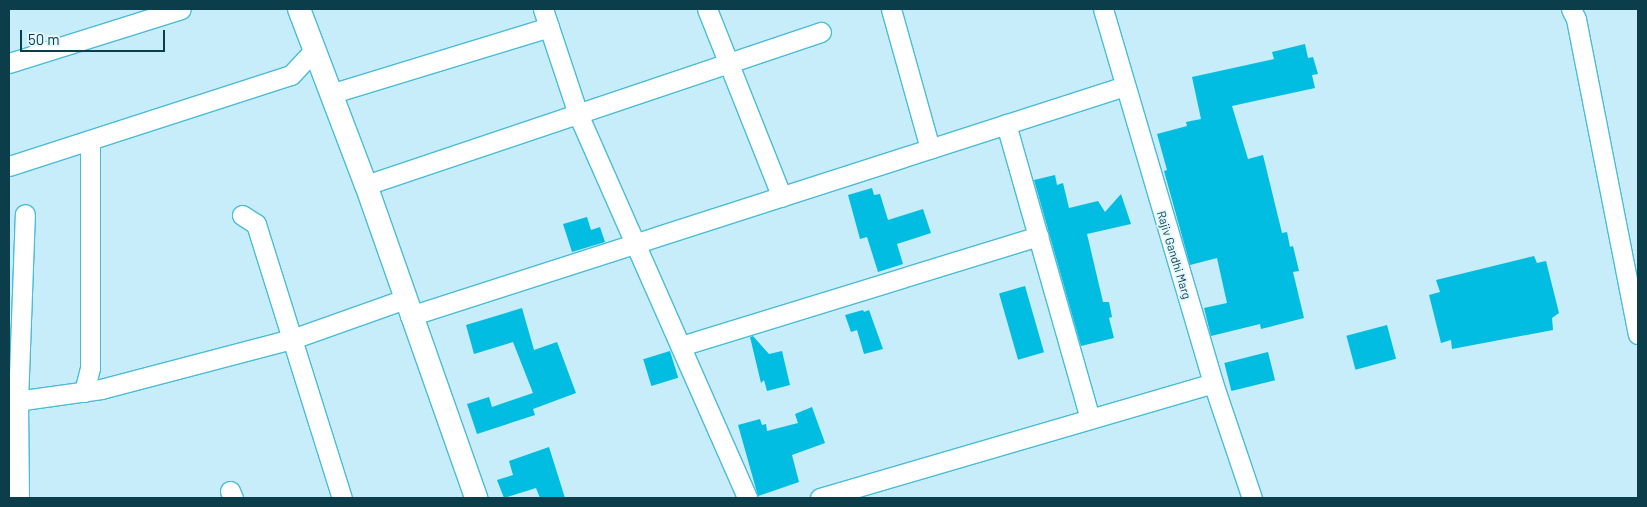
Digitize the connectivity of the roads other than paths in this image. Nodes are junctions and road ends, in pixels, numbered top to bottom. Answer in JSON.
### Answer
{"nodes":[{"id":1,"x":181,"y":9,"type":"edge"},
{"id":2,"x":299,"y":9,"type":"edge"},
{"id":3,"x":543,"y":9,"type":"edge"},
{"id":4,"x":707,"y":9,"type":"edge"},
{"id":5,"x":891,"y":9,"type":"edge"},
{"id":6,"x":1103,"y":9,"type":"edge"},
{"id":7,"x":1571,"y":9,"type":"edge"},
{"id":8,"x":549,"y":28,"type":"junction"},
{"id":9,"x":821,"y":32,"type":"dead end"},
{"id":10,"x":314,"y":50,"type":"junction"},
{"id":11,"x":9,"y":63,"type":"edge"},
{"id":12,"x":729,"y":63,"type":"junction"},
{"id":13,"x":1125,"y":86,"type":"junction"},
{"id":14,"x":330,"y":94,"type":"junction"},
{"id":15,"x":578,"y":114,"type":"junction"},
{"id":16,"x":1006,"y":124,"type":"junction"},
{"id":17,"x":90,"y":140,"type":"junction"},
{"id":18,"x":930,"y":149,"type":"junction"},
{"id":19,"x":9,"y":166,"type":"edge"},
{"id":20,"x":366,"y":185,"type":"junction"},
{"id":21,"x":782,"y":197,"type":"junction"},
{"id":22,"x":25,"y":214,"type":"dead end"},
{"id":23,"x":242,"y":215,"type":"dead end"},
{"id":24,"x":1038,"y":236,"type":"junction"},
{"id":25,"x":634,"y":244,"type":"junction"},
{"id":26,"x":408,"y":307,"type":"junction"},
{"id":27,"x":1638,"y":334,"type":"edge"},
{"id":28,"x":292,"y":339,"type":"junction"},
{"id":29,"x":681,"y":346,"type":"junction"},
{"id":30,"x":1212,"y":383,"type":"junction"},
{"id":31,"x":84,"y":392,"type":"junction"},
{"id":32,"x":14,"y":402,"type":"edge"},
{"id":33,"x":1090,"y":418,"type":"junction"},
{"id":34,"x":20,"y":498,"type":"edge"},
{"id":35,"x":342,"y":498,"type":"edge"},
{"id":36,"x":476,"y":498,"type":"edge"},
{"id":37,"x":747,"y":498,"type":"edge"},
{"id":38,"x":820,"y":498,"type":"edge"},
{"id":39,"x":1252,"y":498,"type":"edge"}],
"edges":[{"from":1,"to":11,"type":"street"},
{"from":2,"to":10,"type":"street"},
{"from":3,"to":8,"type":"street"},
{"from":4,"to":12,"type":"street"},
{"from":5,"to":18,"type":"street"},
{"from":6,"to":13,"type":"street","name":"Rajiv Gandhi Marg"},
{"from":7,"to":27,"type":"street"},
{"from":8,"to":14,"type":"street"},
{"from":8,"to":15,"type":"street"},
{"from":9,"to":12,"type":"street"},
{"from":10,"to":14,"type":"street"},
{"from":10,"to":17,"type":"street"},
{"from":12,"to":15,"type":"street"},
{"from":12,"to":21,"type":"street"},
{"from":13,"to":16,"type":"street"},
{"from":13,"to":30,"type":"street","name":"Rajiv Gandhi Marg"},
{"from":14,"to":20,"type":"street"},
{"from":15,"to":20,"type":"street"},
{"from":15,"to":25,"type":"street"},
{"from":16,"to":18,"type":"street"},
{"from":16,"to":24,"type":"street"},
{"from":17,"to":19,"type":"street"},
{"from":17,"to":31,"type":"street"},
{"from":18,"to":21,"type":"street"},
{"from":20,"to":26,"type":"street"},
{"from":21,"to":25,"type":"street"},
{"from":22,"to":32,"type":"street"},
{"from":23,"to":28,"type":"street"},
{"from":24,"to":29,"type":"street"},
{"from":24,"to":33,"type":"street"},
{"from":25,"to":26,"type":"street"},
{"from":25,"to":29,"type":"street"},
{"from":26,"to":28,"type":"street"},
{"from":26,"to":36,"type":"street"},
{"from":28,"to":31,"type":"street"},
{"from":28,"to":35,"type":"street"},
{"from":29,"to":37,"type":"street"},
{"from":30,"to":33,"type":"street"},
{"from":30,"to":39,"type":"street","name":"Rajiv Gandhi Marg"},
{"from":31,"to":32,"type":"street"},
{"from":32,"to":34,"type":"street"},
{"from":33,"to":38,"type":"street"}]}
